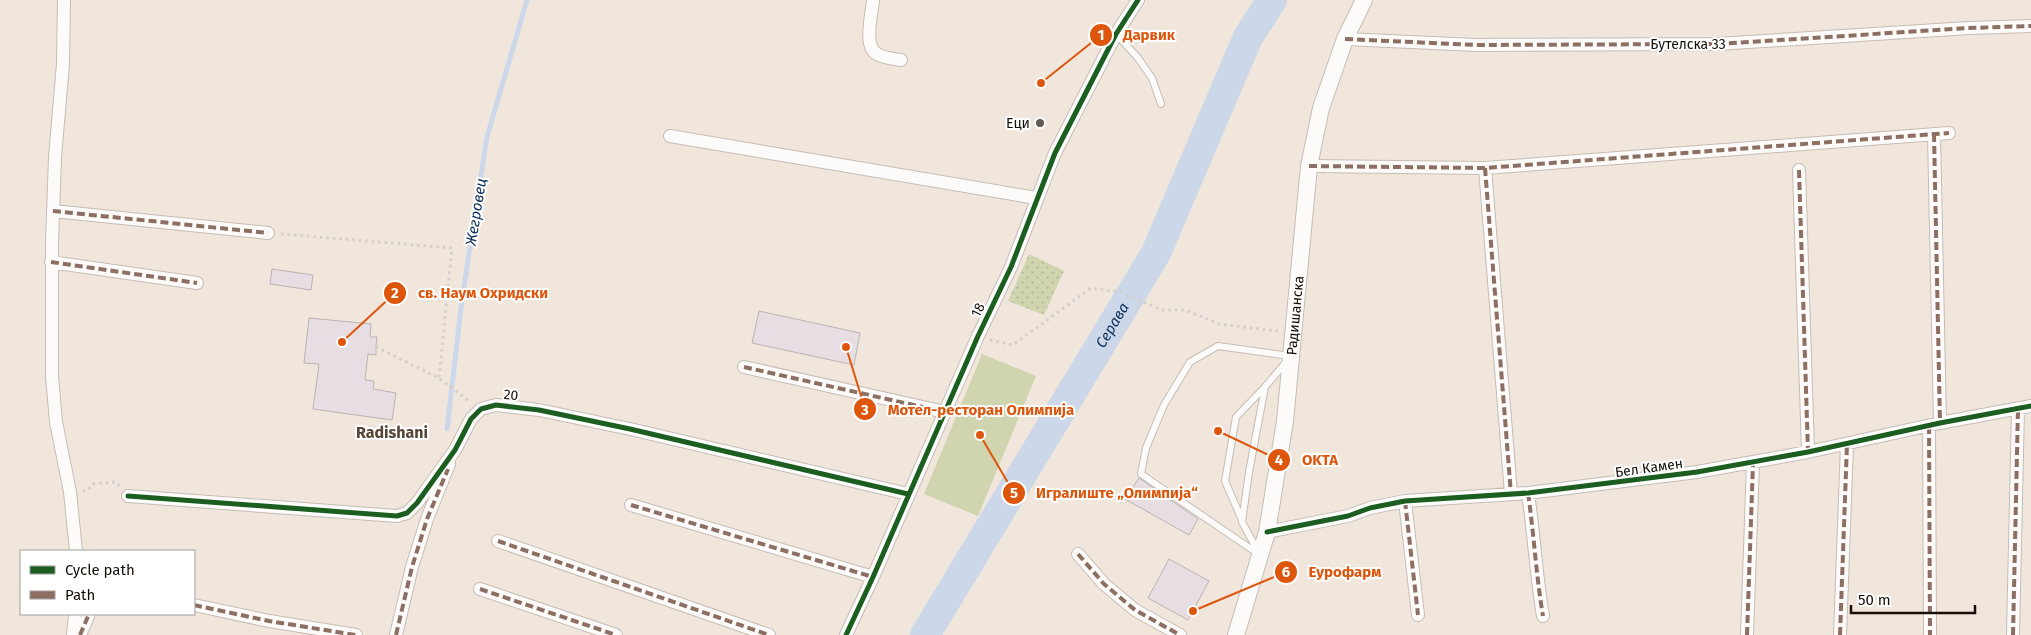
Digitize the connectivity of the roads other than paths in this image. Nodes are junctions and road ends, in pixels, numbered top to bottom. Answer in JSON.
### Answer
{"nodes":[{"id":1,"x":64,"y":0,"type":"edge"},
{"id":2,"x":873,"y":0,"type":"edge"},
{"id":3,"x":1364,"y":0,"type":"edge"},
{"id":4,"x":1132,"y":2,"type":"edge"},
{"id":5,"x":2031,"y":26,"type":"edge"},
{"id":6,"x":1116,"y":34,"type":"junction"},
{"id":7,"x":1345,"y":39,"type":"junction"},
{"id":8,"x":901,"y":60,"type":"dead end"},
{"id":9,"x":1161,"y":104,"type":"dead end"},
{"id":10,"x":1950,"y":133,"type":"dead end"},
{"id":11,"x":1934,"y":134,"type":"junction"},
{"id":12,"x":670,"y":136,"type":"dead end"},
{"id":13,"x":1309,"y":166,"type":"junction"},
{"id":14,"x":1485,"y":168,"type":"junction"},
{"id":15,"x":1799,"y":170,"type":"dead end"},
{"id":16,"x":1036,"y":198,"type":"junction"},
{"id":17,"x":53,"y":212,"type":"junction"},
{"id":18,"x":268,"y":233,"type":"road end"},
{"id":19,"x":51,"y":262,"type":"junction"},
{"id":20,"x":197,"y":283,"type":"dead end"},
{"id":21,"x":1291,"y":356,"type":"junction"},
{"id":22,"x":744,"y":367,"type":"dead end"},
{"id":23,"x":1265,"y":387,"type":"junction"},
{"id":24,"x":2031,"y":406,"type":"edge"},
{"id":25,"x":2018,"y":408,"type":"junction"},
{"id":26,"x":945,"y":412,"type":"junction"},
{"id":27,"x":1934,"y":424,"type":"junction"},
{"id":28,"x":1847,"y":444,"type":"junction"},
{"id":29,"x":454,"y":450,"type":"junction"},
{"id":30,"x":1808,"y":452,"type":"junction"},
{"id":31,"x":1754,"y":463,"type":"junction"},
{"id":32,"x":1528,"y":493,"type":"junction"},
{"id":33,"x":908,"y":494,"type":"junction"},
{"id":34,"x":1511,"y":494,"type":"junction"},
{"id":35,"x":128,"y":496,"type":"road end"},
{"id":36,"x":1405,"y":501,"type":"junction"},
{"id":37,"x":631,"y":505,"type":"dead end"},
{"id":38,"x":1242,"y":522,"type":"junction"},
{"id":39,"x":1267,"y":532,"type":"junction"},
{"id":40,"x":498,"y":541,"type":"dead end"},
{"id":41,"x":76,"y":550,"type":"edge"},
{"id":42,"x":1078,"y":554,"type":"dead end"},
{"id":43,"x":1261,"y":556,"type":"junction"},
{"id":44,"x":873,"y":577,"type":"junction"},
{"id":45,"x":480,"y":589,"type":"dead end"},
{"id":46,"x":195,"y":605,"type":"edge"},
{"id":47,"x":75,"y":615,"type":"edge"},
{"id":48,"x":89,"y":615,"type":"edge"},
{"id":49,"x":1418,"y":615,"type":"dead end"},
{"id":50,"x":1543,"y":616,"type":"dead end"},
{"id":51,"x":73,"y":635,"type":"edge"},
{"id":52,"x":80,"y":635,"type":"edge"},
{"id":53,"x":356,"y":635,"type":"edge"},
{"id":54,"x":396,"y":635,"type":"edge"},
{"id":55,"x":616,"y":635,"type":"edge"},
{"id":56,"x":769,"y":635,"type":"edge"},
{"id":57,"x":846,"y":635,"type":"edge"},
{"id":58,"x":1180,"y":635,"type":"edge"},
{"id":59,"x":1236,"y":635,"type":"edge"},
{"id":60,"x":1747,"y":635,"type":"edge"},
{"id":61,"x":1840,"y":635,"type":"edge"},
{"id":62,"x":1930,"y":635,"type":"edge"},
{"id":63,"x":2013,"y":635,"type":"edge"}],
"edges":[{"from":1,"to":17,"type":"street"},
{"from":2,"to":8,"type":"street"},
{"from":3,"to":7,"type":"street","name":"Радишанска"},
{"from":4,"to":6,"type":"street","name":"18"},
{"from":5,"to":7,"type":"street","name":"Бутелска 33"},
{"from":6,"to":9,"type":"lane"},
{"from":6,"to":16,"type":"street","name":"18"},
{"from":7,"to":13,"type":"street","name":"Радишанска"},
{"from":10,"to":11,"type":"street"},
{"from":11,"to":14,"type":"street"},
{"from":11,"to":27,"type":"street"},
{"from":12,"to":16,"type":"street"},
{"from":13,"to":14,"type":"street"},
{"from":13,"to":21,"type":"street","name":"Радишанска"},
{"from":14,"to":34,"type":"street"},
{"from":15,"to":30,"type":"street"},
{"from":16,"to":26,"type":"street","name":"18"},
{"from":17,"to":18,"type":"street"},
{"from":17,"to":19,"type":"street"},
{"from":19,"to":20,"type":"street"},
{"from":19,"to":41,"type":"street"},
{"from":21,"to":23,"type":"lane"},
{"from":21,"to":39,"type":"street","name":"Радишанска"},
{"from":21,"to":43,"type":"lane"},
{"from":22,"to":26,"type":"street"},
{"from":23,"to":38,"type":"lane"},
{"from":23,"to":38,"type":"lane"},
{"from":24,"to":25,"type":"street","name":"Бел Камен"},
{"from":25,"to":27,"type":"street","name":"Бел Камен"},
{"from":25,"to":63,"type":"street"},
{"from":26,"to":33,"type":"street","name":"18"},
{"from":27,"to":28,"type":"street","name":"Бел Камен"},
{"from":27,"to":62,"type":"street"},
{"from":28,"to":30,"type":"street","name":"Бел Камен"},
{"from":28,"to":61,"type":"street"},
{"from":29,"to":33,"type":"street","name":"20"},
{"from":29,"to":35,"type":"street"},
{"from":29,"to":54,"type":"street"},
{"from":30,"to":31,"type":"street","name":"Бел Камен"},
{"from":31,"to":32,"type":"street","name":"Бел Камен"},
{"from":31,"to":60,"type":"street"},
{"from":32,"to":34,"type":"street","name":"Бел Камен"},
{"from":32,"to":50,"type":"street"},
{"from":33,"to":44,"type":"street","name":"18"},
{"from":34,"to":36,"type":"street","name":"Бел Камен"},
{"from":36,"to":39,"type":"street","name":"Бел Камен"},
{"from":36,"to":49,"type":"street"},
{"from":37,"to":44,"type":"street"},
{"from":38,"to":43,"type":"lane"},
{"from":39,"to":43,"type":"street","name":"Радишанска"},
{"from":40,"to":56,"type":"street"},
{"from":42,"to":58,"type":"street"},
{"from":43,"to":59,"type":"street","name":"Радишанска"},
{"from":44,"to":57,"type":"street","name":"18"},
{"from":45,"to":55,"type":"street"},
{"from":46,"to":53,"type":"street"},
{"from":47,"to":51,"type":"street"},
{"from":48,"to":52,"type":"street"}]}
